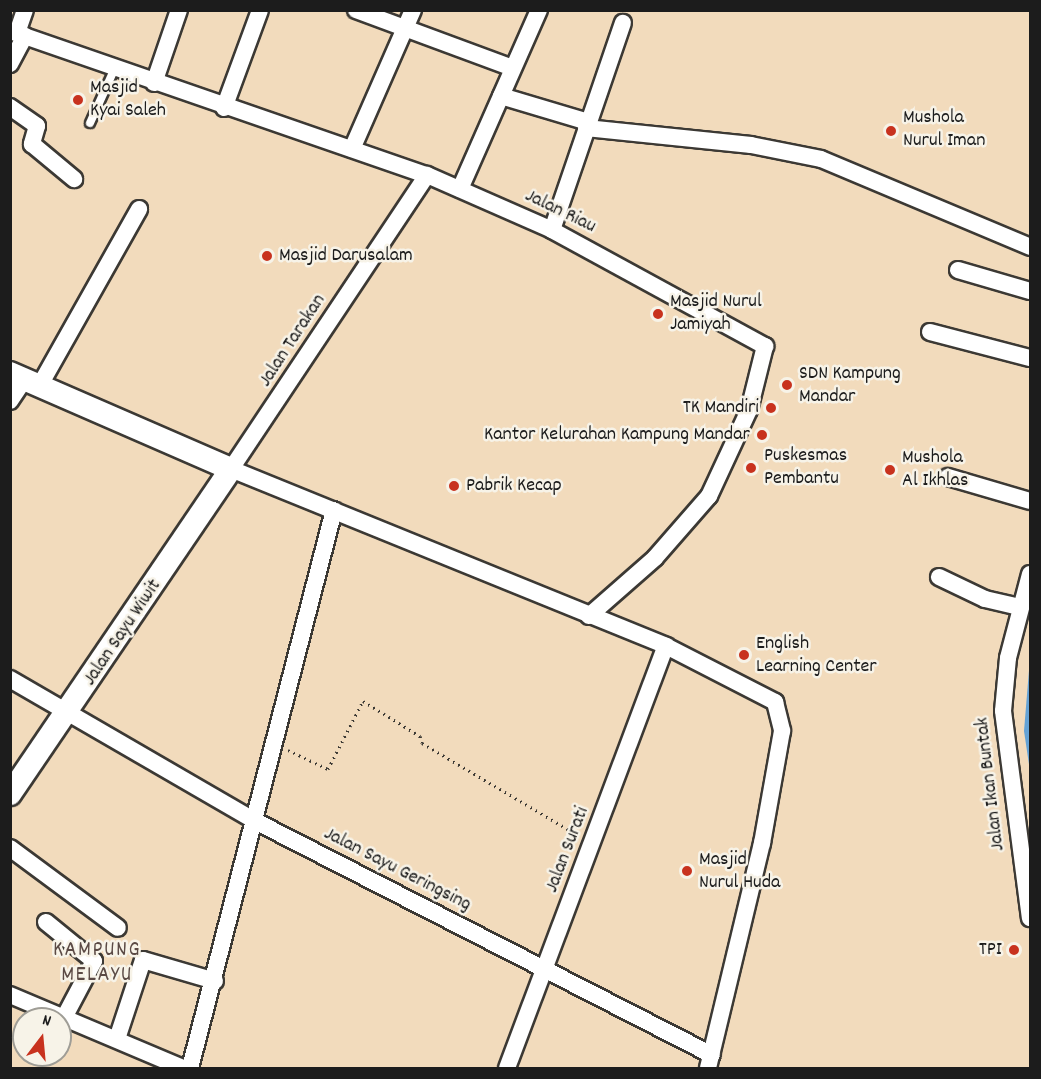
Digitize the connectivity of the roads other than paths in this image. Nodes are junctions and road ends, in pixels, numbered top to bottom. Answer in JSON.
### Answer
{"nodes":[{"id":1,"x":25,"y":10,"type":"edge"},
{"id":2,"x":179,"y":10,"type":"edge"},
{"id":3,"x":260,"y":10,"type":"edge"},
{"id":4,"x":356,"y":10,"type":"edge"},
{"id":5,"x":413,"y":10,"type":"edge"},
{"id":6,"x":539,"y":10,"type":"edge"},
{"id":7,"x":623,"y":23,"type":"dead end"},
{"id":8,"x":405,"y":28,"type":"junction"},
{"id":9,"x":18,"y":33,"type":"edge"},
{"id":10,"x":10,"y":64,"type":"edge"},
{"id":11,"x":115,"y":68,"type":"junction"},
{"id":12,"x":513,"y":68,"type":"junction"},
{"id":13,"x":154,"y":83,"type":"junction"},
{"id":14,"x":501,"y":96,"type":"junction"},
{"id":15,"x":10,"y":107,"type":"edge"},
{"id":16,"x":224,"y":108,"type":"junction"},
{"id":17,"x":90,"y":123,"type":"dead end"},
{"id":18,"x":587,"y":125,"type":"junction"},
{"id":19,"x":352,"y":149,"type":"junction"},
{"id":20,"x":428,"y":175,"type":"junction"},
{"id":21,"x":74,"y":179,"type":"dead end"},
{"id":22,"x":460,"y":189,"type":"junction"},
{"id":23,"x":139,"y":209,"type":"dead end"},
{"id":24,"x":552,"y":230,"type":"junction"},
{"id":25,"x":1030,"y":247,"type":"edge"},
{"id":26,"x":958,"y":270,"type":"dead end"},
{"id":27,"x":1030,"y":291,"type":"edge"},
{"id":28,"x":930,"y":332,"type":"dead end"},
{"id":29,"x":1030,"y":358,"type":"edge"},
{"id":30,"x":25,"y":379,"type":"edge"},
{"id":31,"x":10,"y":401,"type":"edge"},
{"id":32,"x":231,"y":469,"type":"junction"},
{"id":33,"x":948,"y":477,"type":"dead end"},
{"id":34,"x":1030,"y":501,"type":"edge"},
{"id":35,"x":334,"y":510,"type":"junction"},
{"id":36,"x":1030,"y":574,"type":"edge"},
{"id":37,"x":939,"y":577,"type":"dead end"},
{"id":38,"x":1019,"y":612,"type":"junction"},
{"id":39,"x":589,"y":616,"type":"junction"},
{"id":40,"x":666,"y":646,"type":"junction"},
{"id":41,"x":10,"y":679,"type":"edge"},
{"id":42,"x":68,"y":715,"type":"junction"},
{"id":43,"x":10,"y":794,"type":"edge"},
{"id":44,"x":255,"y":821,"type":"junction"},
{"id":45,"x":10,"y":848,"type":"edge"},
{"id":46,"x":1030,"y":918,"type":"edge"},
{"id":47,"x":46,"y":922,"type":"dead end"},
{"id":48,"x":118,"y":928,"type":"dead end"},
{"id":49,"x":545,"y":968,"type":"junction"},
{"id":50,"x":215,"y":981,"type":"junction"},
{"id":51,"x":10,"y":995,"type":"edge"},
{"id":52,"x":41,"y":1007,"type":"edge"},
{"id":53,"x":70,"y":1007,"type":"edge"},
{"id":54,"x":72,"y":1019,"type":"edge"},
{"id":55,"x":117,"y":1039,"type":"junction"},
{"id":56,"x":710,"y":1061,"type":"edge"},
{"id":57,"x":183,"y":1068,"type":"edge"},
{"id":58,"x":190,"y":1068,"type":"edge"},
{"id":59,"x":507,"y":1068,"type":"edge"}],
"edges":[{"from":1,"to":9,"type":"street"},
{"from":2,"to":13,"type":"street"},
{"from":3,"to":16,"type":"street"},
{"from":4,"to":8,"type":"street"},
{"from":5,"to":8,"type":"street"},
{"from":6,"to":12,"type":"street"},
{"from":7,"to":18,"type":"street"},
{"from":8,"to":12,"type":"street"},
{"from":8,"to":19,"type":"street"},
{"from":9,"to":10,"type":"street"},
{"from":9,"to":11,"type":"street","name":"Jalan Riau"},
{"from":11,"to":13,"type":"street","name":"Jalan Riau"},
{"from":11,"to":17,"type":"lane"},
{"from":12,"to":14,"type":"street"},
{"from":13,"to":16,"type":"street","name":"Jalan Riau"},
{"from":14,"to":18,"type":"street"},
{"from":14,"to":22,"type":"street"},
{"from":15,"to":21,"type":"street"},
{"from":16,"to":19,"type":"street","name":"Jalan Riau"},
{"from":18,"to":24,"type":"street"},
{"from":18,"to":25,"type":"street"},
{"from":19,"to":20,"type":"street","name":"Jalan Riau"},
{"from":20,"to":22,"type":"street","name":"Jalan Riau"},
{"from":20,"to":32,"type":"street","name":"Jalan Tarakan"},
{"from":22,"to":24,"type":"street","name":"Jalan Riau"},
{"from":23,"to":30,"type":"street"},
{"from":24,"to":39,"type":"street","name":"Jalan Riau"},
{"from":26,"to":27,"type":"street"},
{"from":28,"to":29,"type":"street"},
{"from":30,"to":31,"type":"street"},
{"from":30,"to":32,"type":"main road"},
{"from":32,"to":35,"type":"street"},
{"from":32,"to":42,"type":"main road","name":"Jalan Sayu Wiwit"},
{"from":33,"to":34,"type":"street"},
{"from":35,"to":39,"type":"street"},
{"from":35,"to":44,"type":"street"},
{"from":36,"to":38,"type":"street","name":"Jalan Ikan Buntak"},
{"from":37,"to":38,"type":"street"},
{"from":38,"to":46,"type":"street","name":"Jalan Ikan Buntak"},
{"from":39,"to":40,"type":"street"},
{"from":40,"to":49,"type":"street","name":"Jalan Surati"},
{"from":40,"to":56,"type":"street"},
{"from":41,"to":42,"type":"street","name":"Jalan Sayu Geringsing"},
{"from":42,"to":43,"type":"main road","name":"Jalan Sayu Wiwit"},
{"from":42,"to":44,"type":"street","name":"Jalan Sayu Geringsing"},
{"from":44,"to":49,"type":"street","name":"Jalan Sayu Geringsing"},
{"from":44,"to":50,"type":"street"},
{"from":45,"to":48,"type":"street"},
{"from":47,"to":53,"type":"street"},
{"from":49,"to":56,"type":"street","name":"Jalan Sayu Geringsing"},
{"from":49,"to":59,"type":"street","name":"Jalan Surati"},
{"from":50,"to":55,"type":"street"},
{"from":50,"to":58,"type":"street"},
{"from":51,"to":52,"type":"street"},
{"from":54,"to":55,"type":"street"},
{"from":55,"to":57,"type":"street"}]}
